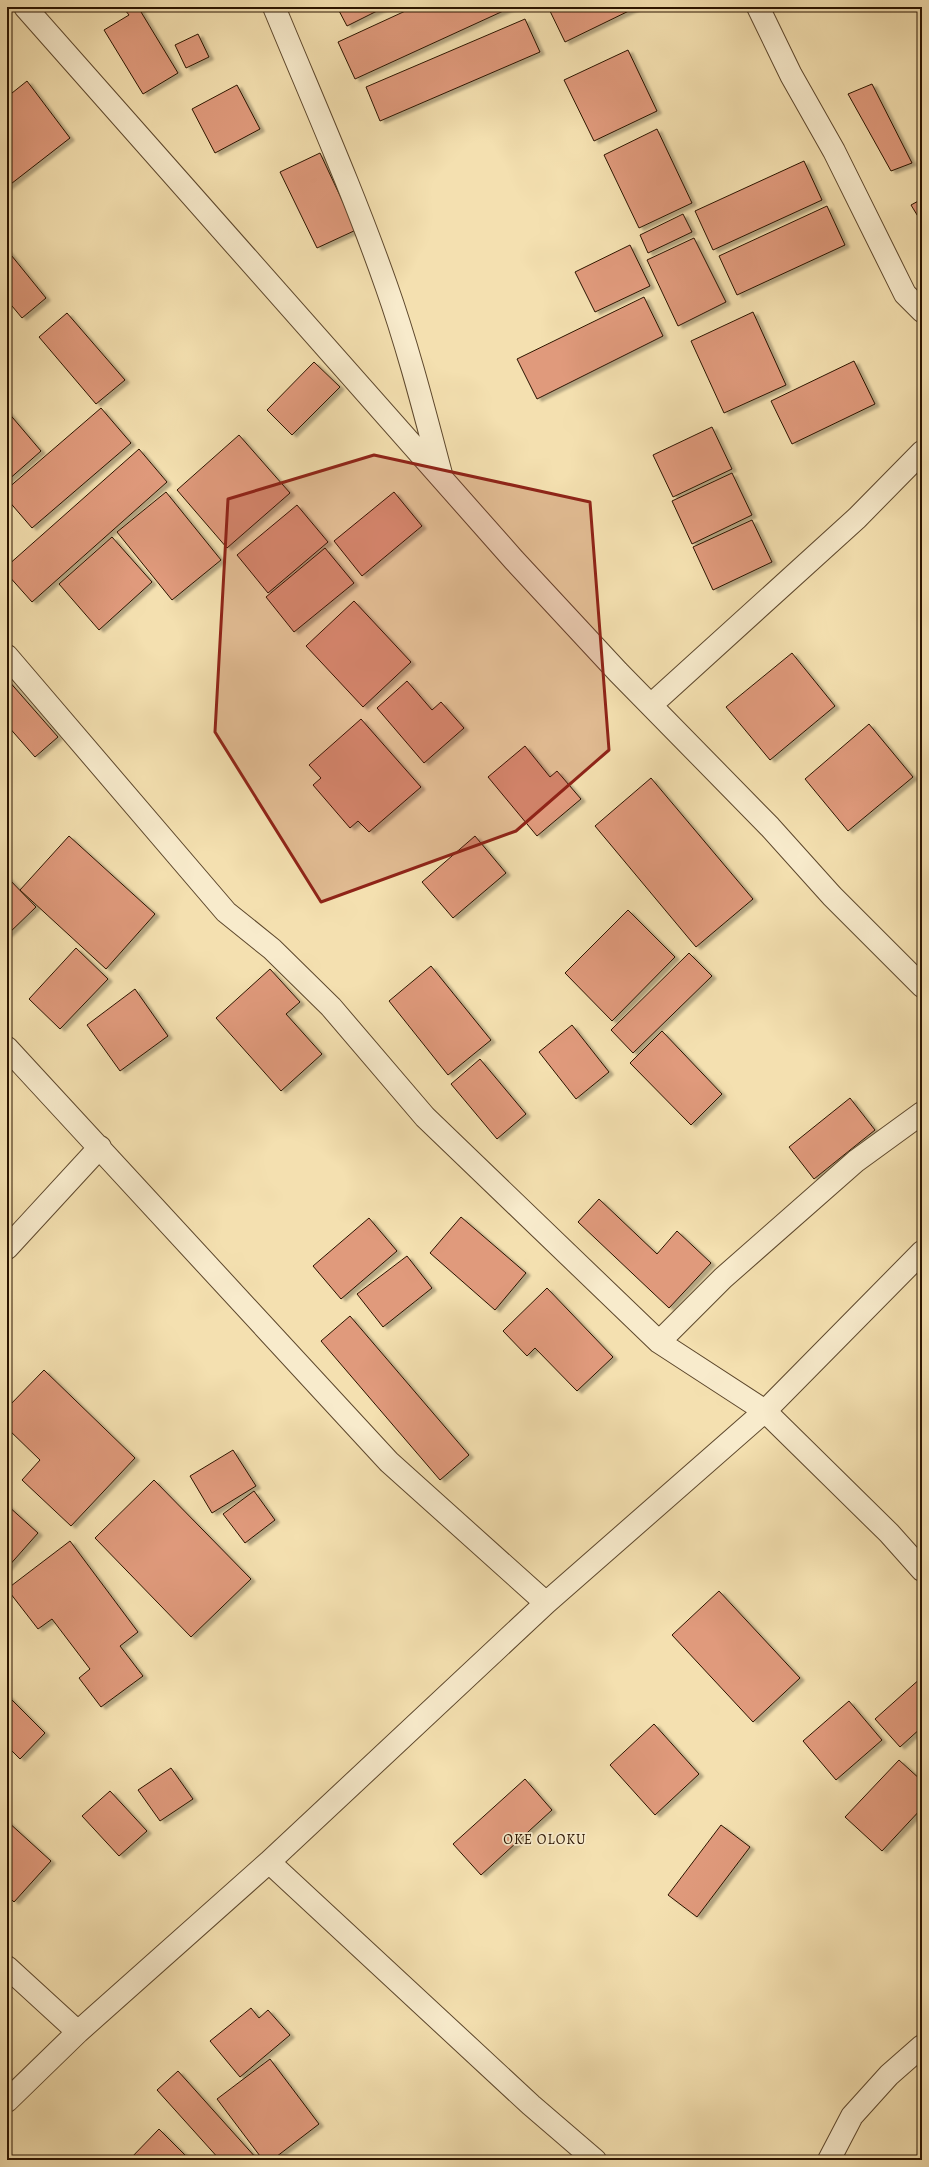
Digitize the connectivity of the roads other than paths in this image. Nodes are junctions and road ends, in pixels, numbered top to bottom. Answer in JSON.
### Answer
{"nodes":[{"id":1,"x":25,"y":7,"type":"edge"},
{"id":2,"x":274,"y":7,"type":"edge"},
{"id":3,"x":758,"y":7,"type":"edge"},
{"id":4,"x":922,"y":311,"type":"edge"},
{"id":5,"x":922,"y":452,"type":"edge"},
{"id":6,"x":442,"y":479,"type":"junction"},
{"id":7,"x":7,"y":656,"type":"edge"},
{"id":8,"x":651,"y":705,"type":"junction"},
{"id":9,"x":922,"y":986,"type":"edge"},
{"id":10,"x":7,"y":1048,"type":"edge"},
{"id":11,"x":922,"y":1113,"type":"edge"},
{"id":12,"x":100,"y":1147,"type":"junction"},
{"id":13,"x":7,"y":1248,"type":"edge"},
{"id":14,"x":922,"y":1252,"type":"edge"},
{"id":15,"x":659,"y":1342,"type":"junction"},
{"id":16,"x":765,"y":1411,"type":"junction"},
{"id":17,"x":922,"y":1570,"type":"edge"},
{"id":18,"x":546,"y":1603,"type":"junction"},
{"id":19,"x":269,"y":1862,"type":"junction"},
{"id":20,"x":7,"y":1967,"type":"edge"},
{"id":21,"x":78,"y":2032,"type":"junction"},
{"id":22,"x":922,"y":2046,"type":"edge"},
{"id":23,"x":7,"y":2101,"type":"edge"},
{"id":24,"x":595,"y":2160,"type":"edge"},
{"id":25,"x":829,"y":2160,"type":"edge"}],
"edges":[{"from":1,"to":6,"type":"street"},
{"from":2,"to":6,"type":"street"},
{"from":3,"to":4,"type":"street"},
{"from":5,"to":8,"type":"street"},
{"from":6,"to":8,"type":"street"},
{"from":7,"to":15,"type":"street"},
{"from":8,"to":9,"type":"street"},
{"from":10,"to":12,"type":"street"},
{"from":11,"to":15,"type":"street"},
{"from":12,"to":13,"type":"street"},
{"from":12,"to":18,"type":"street"},
{"from":14,"to":16,"type":"street"},
{"from":15,"to":16,"type":"street"},
{"from":16,"to":17,"type":"street"},
{"from":16,"to":18,"type":"street"},
{"from":18,"to":19,"type":"street"},
{"from":19,"to":21,"type":"street"},
{"from":19,"to":24,"type":"street"},
{"from":20,"to":21,"type":"street"},
{"from":21,"to":23,"type":"street"},
{"from":22,"to":25,"type":"street"}]}
